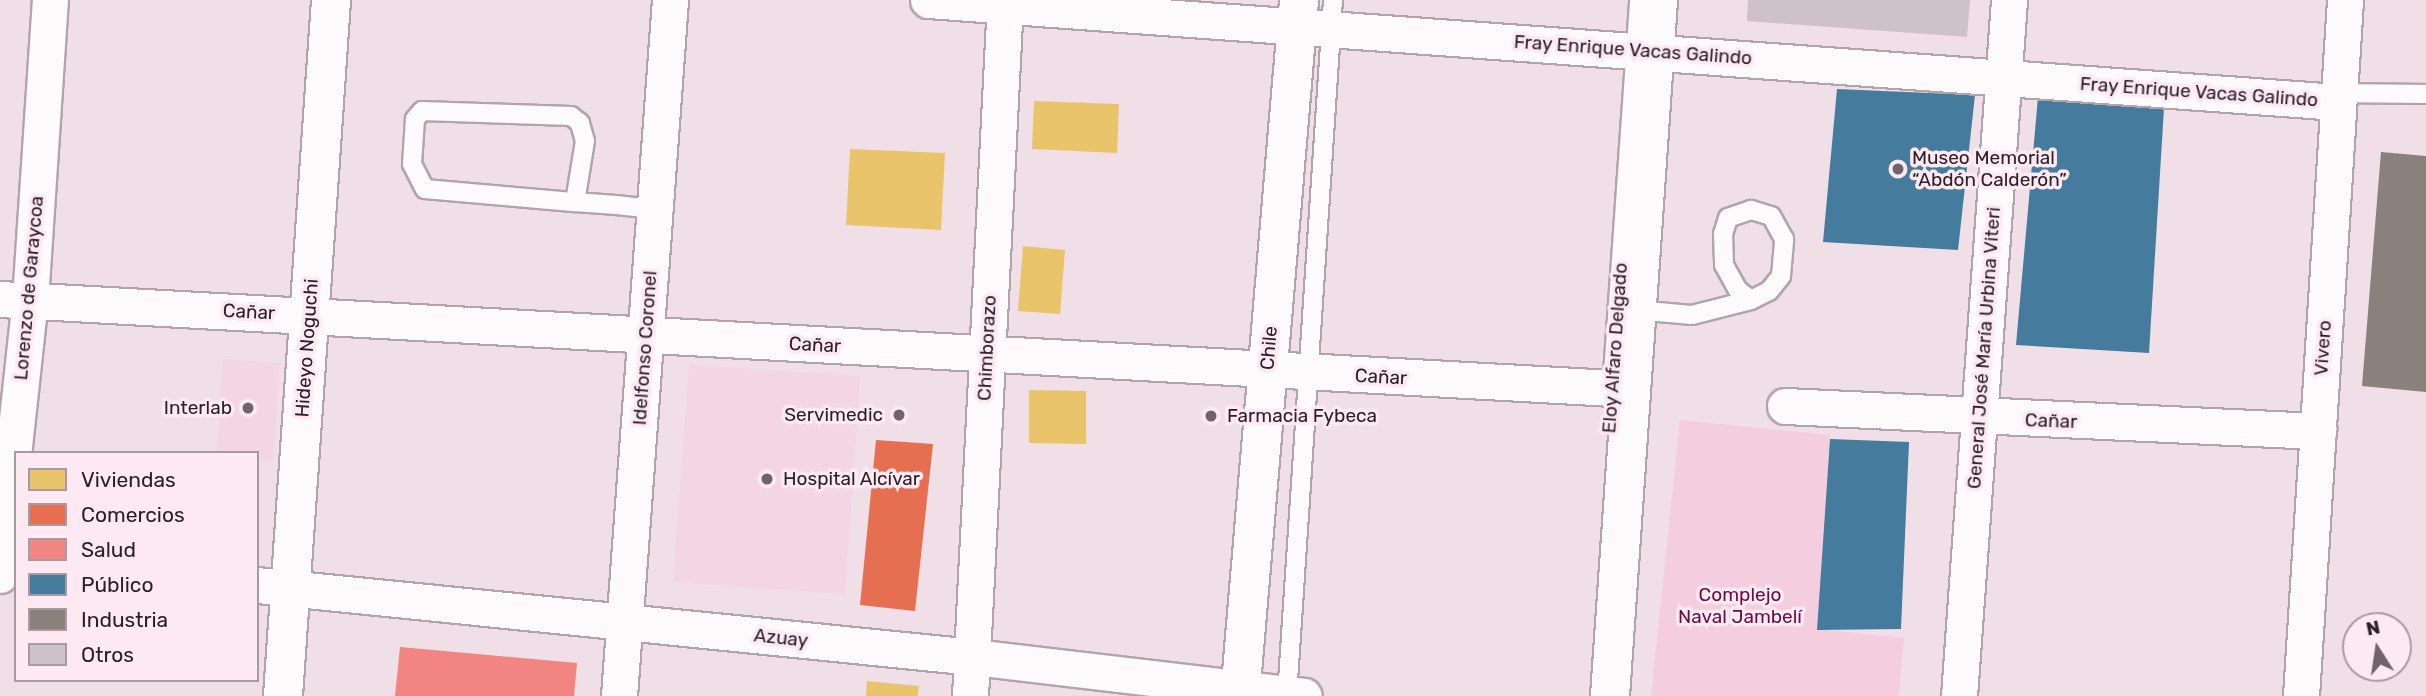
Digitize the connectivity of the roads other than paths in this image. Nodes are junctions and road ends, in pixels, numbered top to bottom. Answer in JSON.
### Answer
{"nodes":[{"id":1,"x":50,"y":0,"type":"edge"},
{"id":2,"x":331,"y":0,"type":"edge"},
{"id":3,"x":670,"y":0,"type":"edge"},
{"id":4,"x":928,"y":0,"type":"edge"},
{"id":5,"x":1639,"y":0,"type":"edge"},
{"id":6,"x":1658,"y":0,"type":"edge"},
{"id":7,"x":2008,"y":0,"type":"edge"},
{"id":8,"x":2345,"y":0,"type":"edge"},
{"id":9,"x":1005,"y":3,"type":"edge"},
{"id":10,"x":1315,"y":14,"type":"edge"},
{"id":11,"x":1645,"y":50,"type":"junction"},
{"id":12,"x":2003,"y":78,"type":"junction"},
{"id":13,"x":2426,"y":94,"type":"edge"},
{"id":14,"x":2339,"y":97,"type":"junction"},
{"id":15,"x":575,"y":202,"type":"junction"},
{"id":16,"x":655,"y":209,"type":"junction"},
{"id":17,"x":15,"y":300,"type":"edge"},
{"id":18,"x":1751,"y":300,"type":"junction"},
{"id":19,"x":1636,"y":310,"type":"junction"},
{"id":20,"x":309,"y":316,"type":"junction"},
{"id":21,"x":646,"y":335,"type":"junction"},
{"id":22,"x":986,"y":355,"type":"junction"},
{"id":23,"x":1267,"y":371,"type":"junction"},
{"id":24,"x":1309,"y":374,"type":"junction"},
{"id":25,"x":1621,"y":389,"type":"junction"},
{"id":26,"x":1785,"y":406,"type":"dead end"},
{"id":27,"x":1979,"y":418,"type":"junction"},
{"id":28,"x":2318,"y":431,"type":"junction"},
{"id":29,"x":0,"y":564,"type":"edge"},
{"id":30,"x":0,"y":575,"type":"edge"},
{"id":31,"x":274,"y":586,"type":"edge"},
{"id":32,"x":625,"y":622,"type":"junction"},
{"id":33,"x":973,"y":657,"type":"junction"},
{"id":34,"x":1241,"y":692,"type":"edge"},
{"id":35,"x":1292,"y":695,"type":"edge"},
{"id":36,"x":283,"y":696,"type":"edge"},
{"id":37,"x":619,"y":696,"type":"edge"},
{"id":38,"x":970,"y":696,"type":"edge"},
{"id":39,"x":1591,"y":696,"type":"edge"},
{"id":40,"x":1610,"y":696,"type":"edge"},
{"id":41,"x":1959,"y":696,"type":"edge"},
{"id":42,"x":2301,"y":696,"type":"edge"}],
"edges":[{"from":1,"to":17,"type":"street","name":"Lorenzo de Garaycoa"},
{"from":2,"to":20,"type":"main road","name":"Hideyo Noguchi"},
{"from":3,"to":16,"type":"street","name":"Idelfonso Coronel"},
{"from":4,"to":9,"type":"street","name":"Fray Enrique Vacas Galindo"},
{"from":5,"to":11,"type":"lane","name":"Eloy Alfaro Delgado"},
{"from":6,"to":11,"type":"main road","name":"Eloy Alfaro Delgado"},
{"from":7,"to":12,"type":"street","name":"General José María Urbina Viteri"},
{"from":8,"to":14,"type":"street","name":"Vivero"},
{"from":9,"to":10,"type":"street","name":"Fray Enrique Vacas Galindo"},
{"from":9,"to":22,"type":"street","name":"Chimborazo"},
{"from":10,"to":11,"type":"street","name":"Fray Enrique Vacas Galindo"},
{"from":10,"to":23,"type":"main road","name":"Chile"},
{"from":10,"to":24,"type":"lane"},
{"from":11,"to":12,"type":"street","name":"Fray Enrique Vacas Galindo"},
{"from":11,"to":19,"type":"main road","name":"Eloy Alfaro Delgado"},
{"from":11,"to":25,"type":"lane","name":"Eloy Alfaro Delgado"},
{"from":12,"to":14,"type":"street","name":"Fray Enrique Vacas Galindo"},
{"from":12,"to":27,"type":"street","name":"General José María Urbina Viteri"},
{"from":13,"to":14,"type":"lane"},
{"from":14,"to":28,"type":"street","name":"Vivero"},
{"from":15,"to":15,"type":"lane"},
{"from":15,"to":16,"type":"lane"},
{"from":16,"to":21,"type":"street","name":"Idelfonso Coronel"},
{"from":17,"to":20,"type":"street","name":"Cañar"},
{"from":17,"to":29,"type":"street","name":"Lorenzo de Garaycoa"},
{"from":18,"to":18,"type":"lane"},
{"from":18,"to":19,"type":"lane"},
{"from":19,"to":25,"type":"main road","name":"Eloy Alfaro Delgado"},
{"from":20,"to":21,"type":"street","name":"Cañar"},
{"from":20,"to":31,"type":"main road","name":"Hideyo Noguchi"},
{"from":21,"to":22,"type":"street","name":"Cañar"},
{"from":21,"to":32,"type":"street","name":"Idelfonso Coronel"},
{"from":22,"to":23,"type":"street","name":"Cañar"},
{"from":22,"to":33,"type":"street","name":"Chimborazo"},
{"from":23,"to":24,"type":"street","name":"Cañar"},
{"from":23,"to":34,"type":"main road","name":"Chile"},
{"from":24,"to":25,"type":"street","name":"Cañar"},
{"from":24,"to":35,"type":"lane"},
{"from":25,"to":39,"type":"lane","name":"Eloy Alfaro Delgado"},
{"from":25,"to":40,"type":"main road","name":"Eloy Alfaro Delgado"},
{"from":26,"to":27,"type":"street","name":"Cañar"},
{"from":27,"to":28,"type":"street","name":"Cañar"},
{"from":27,"to":41,"type":"street","name":"General José María Urbina Viteri"},
{"from":28,"to":42,"type":"street","name":"Vivero"},
{"from":29,"to":30,"type":"street","name":"Lorenzo de Garaycoa"},
{"from":31,"to":32,"type":"street","name":"Azuay"},
{"from":31,"to":36,"type":"main road","name":"Hideyo Noguchi"},
{"from":32,"to":33,"type":"street","name":"Azuay"},
{"from":32,"to":37,"type":"street","name":"Idelfonso Coronel"},
{"from":33,"to":34,"type":"street","name":"Azuay"},
{"from":33,"to":38,"type":"street","name":"Chimborazo"},
{"from":34,"to":35,"type":"street","name":"Azuay"}]}
